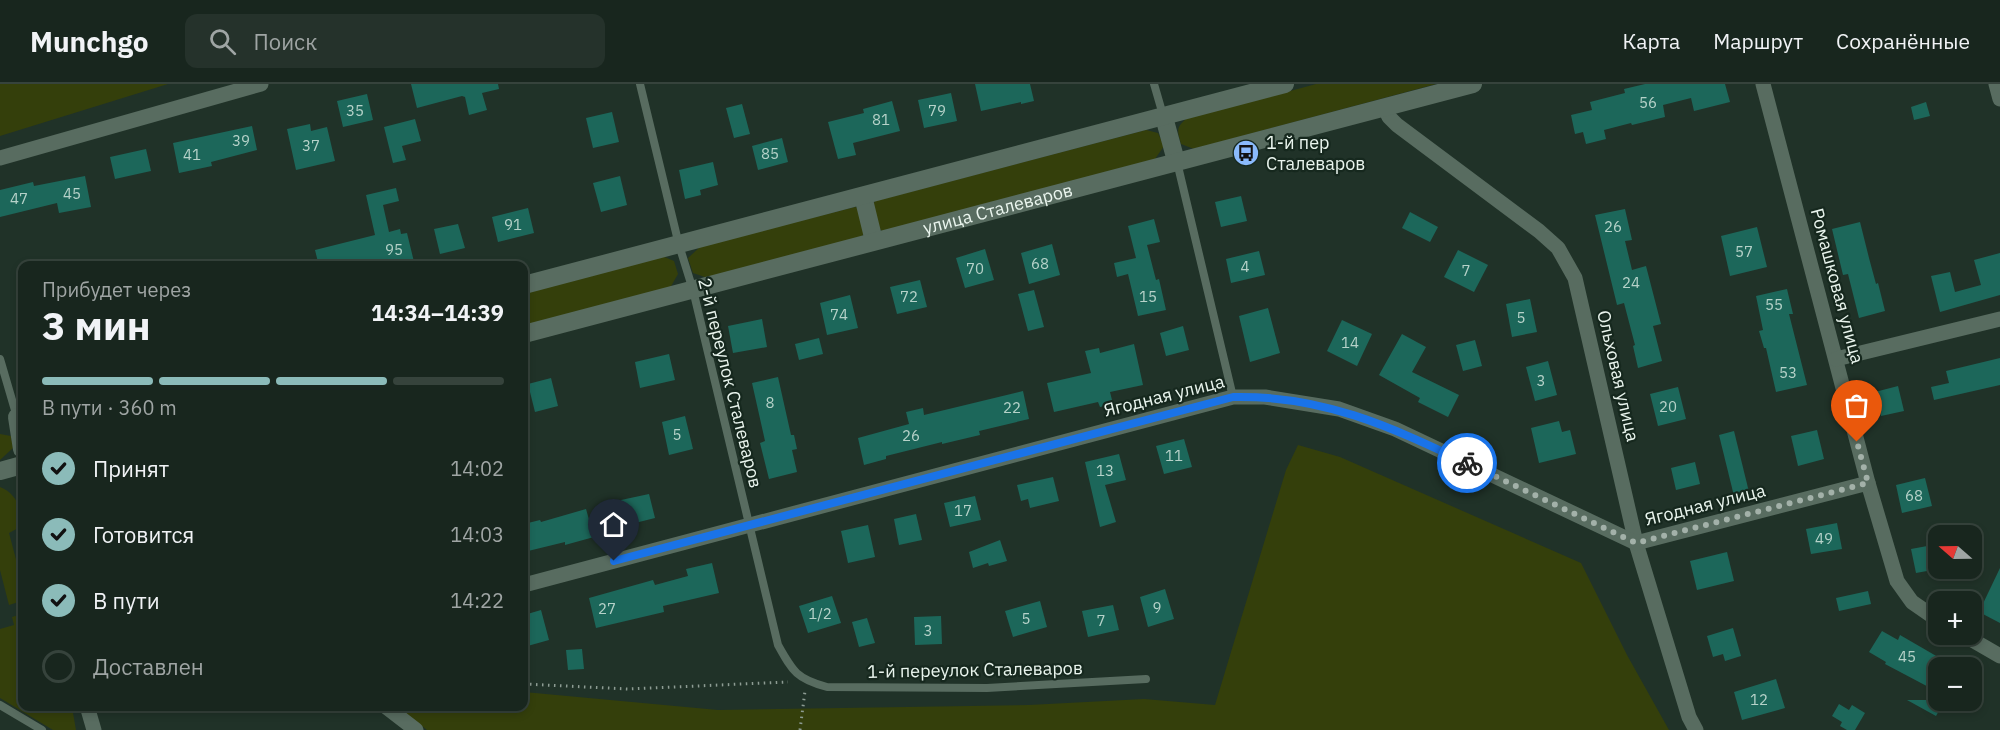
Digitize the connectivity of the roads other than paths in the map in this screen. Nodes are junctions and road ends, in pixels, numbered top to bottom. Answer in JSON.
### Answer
{"nodes":[{"id":1,"x":261,"y":84,"type":"edge"},
{"id":2,"x":640,"y":84,"type":"edge"},
{"id":3,"x":1154,"y":84,"type":"edge"},
{"id":4,"x":1285,"y":84,"type":"edge"},
{"id":5,"x":1473,"y":84,"type":"edge"},
{"id":6,"x":1763,"y":84,"type":"edge"},
{"id":7,"x":1996,"y":84,"type":"edge"},
{"id":8,"x":2000,"y":99,"type":"edge"},
{"id":9,"x":1384,"y":107,"type":"junction"},
{"id":10,"x":1164,"y":117,"type":"junction"},
{"id":11,"x":0,"y":158,"type":"edge"},
{"id":12,"x":1176,"y":161,"type":"junction"},
{"id":13,"x":864,"y":196,"type":"junction"},
{"id":14,"x":874,"y":242,"type":"junction"},
{"id":15,"x":679,"y":245,"type":"junction"},
{"id":16,"x":528,"y":284,"type":"edge"},
{"id":17,"x":693,"y":290,"type":"junction"},
{"id":18,"x":2000,"y":319,"type":"edge"},
{"id":19,"x":528,"y":333,"type":"edge"},
{"id":20,"x":0,"y":359,"type":"edge"},
{"id":21,"x":1836,"y":359,"type":"junction"},
{"id":22,"x":1233,"y":397,"type":"junction"},
{"id":23,"x":13,"y":418,"type":"edge"},
{"id":24,"x":18,"y":435,"type":"edge"},
{"id":25,"x":18,"y":466,"type":"edge"},
{"id":26,"x":0,"y":471,"type":"edge"},
{"id":27,"x":1868,"y":483,"type":"junction"},
{"id":28,"x":750,"y":524,"type":"junction"},
{"id":29,"x":1636,"y":543,"type":"junction"},
{"id":30,"x":528,"y":584,"type":"edge"},
{"id":31,"x":1928,"y":613,"type":"edge"},
{"id":32,"x":1981,"y":645,"type":"edge"},
{"id":33,"x":2000,"y":656,"type":"edge"},
{"id":34,"x":1146,"y":679,"type":"dead end"},
{"id":35,"x":806,"y":681,"type":"joint"},
{"id":36,"x":0,"y":705,"type":"edge"},
{"id":37,"x":88,"y":711,"type":"edge"},
{"id":38,"x":391,"y":711,"type":"edge"},
{"id":39,"x":42,"y":730,"type":"edge"},
{"id":40,"x":93,"y":730,"type":"edge"},
{"id":41,"x":416,"y":730,"type":"edge"},
{"id":42,"x":1696,"y":730,"type":"edge"}],
"edges":[{"from":1,"to":11,"type":"street"},
{"from":2,"to":15,"type":"lane","name":"2-й переулок Сталеваров"},
{"from":3,"to":10,"type":"lane"},
{"from":4,"to":10,"type":"main road"},
{"from":5,"to":9,"type":"main road","name":"улица Сталеваров"},
{"from":6,"to":21,"type":"street","name":"Ромашковая улица"},
{"from":7,"to":8,"type":"street"},
{"from":9,"to":12,"type":"main road","name":"улица Сталеваров"},
{"from":9,"to":29,"type":"street","name":"Ольховая улица"},
{"from":10,"to":12,"type":"main road"},
{"from":10,"to":13,"type":"main road"},
{"from":12,"to":14,"type":"main road","name":"улица Сталеваров"},
{"from":12,"to":22,"type":"lane"},
{"from":13,"to":14,"type":"main road"},
{"from":13,"to":15,"type":"main road"},
{"from":14,"to":17,"type":"main road","name":"улица Сталеваров"},
{"from":15,"to":16,"type":"main road"},
{"from":15,"to":17,"type":"lane","name":"2-й переулок Сталеваров"},
{"from":17,"to":19,"type":"main road","name":"улица Сталеваров"},
{"from":17,"to":28,"type":"lane","name":"2-й переулок Сталеваров"},
{"from":18,"to":21,"type":"street"},
{"from":20,"to":23,"type":"lane"},
{"from":21,"to":27,"type":"street","name":"Ромашковая улица"},
{"from":22,"to":28,"type":"street","name":"Ягодная улица"},
{"from":22,"to":29,"type":"street","name":"Ягодная улица"},
{"from":23,"to":24,"type":"main road"},
{"from":25,"to":26,"type":"main road"},
{"from":27,"to":29,"type":"street","name":"Ягодная улица"},
{"from":27,"to":31,"type":"street","name":"Ромашковая улица"},
{"from":28,"to":30,"type":"street","name":"Ягодная улица"},
{"from":28,"to":35,"type":"lane","name":"2-й переулок Сталеваров"},
{"from":29,"to":42,"type":"street","name":"Ольховая улица"},
{"from":32,"to":33,"type":"street"},
{"from":34,"to":35,"type":"lane","name":"1-й переулок Сталеваров"},
{"from":36,"to":39,"type":"lane"},
{"from":37,"to":40,"type":"street"},
{"from":38,"to":41,"type":"street"}]}
